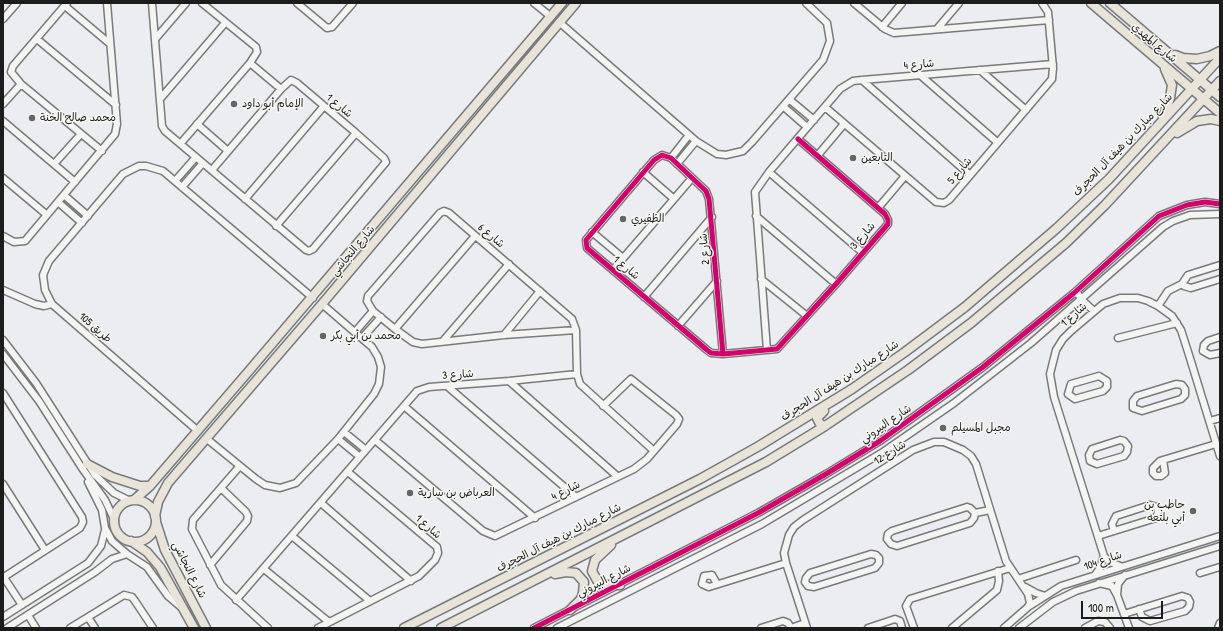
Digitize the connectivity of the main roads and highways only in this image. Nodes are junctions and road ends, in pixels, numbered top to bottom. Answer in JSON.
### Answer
{"nodes":[{"id":1,"x":562,"y":3,"type":"edge"},
{"id":2,"x":576,"y":3,"type":"edge"},
{"id":3,"x":1091,"y":3,"type":"edge"},
{"id":4,"x":1110,"y":3,"type":"edge"},
{"id":5,"x":1220,"y":51,"type":"edge"},
{"id":6,"x":1170,"y":53,"type":"junction"},
{"id":7,"x":1220,"y":58,"type":"edge"},
{"id":8,"x":1161,"y":63,"type":"junction"},
{"id":9,"x":502,"y":73,"type":"junction"},
{"id":10,"x":1201,"y":80,"type":"junction"},
{"id":11,"x":510,"y":81,"type":"junction"},
{"id":12,"x":1220,"y":81,"type":"edge"},
{"id":13,"x":491,"y":86,"type":"junction"},
{"id":14,"x":1192,"y":89,"type":"junction"},
{"id":15,"x":1212,"y":90,"type":"junction"},
{"id":16,"x":499,"y":94,"type":"junction"},
{"id":17,"x":1220,"y":97,"type":"edge"},
{"id":18,"x":1204,"y":99,"type":"junction"},
{"id":19,"x":1220,"y":113,"type":"edge"},
{"id":20,"x":1162,"y":121,"type":"junction"},
{"id":21,"x":1220,"y":121,"type":"edge"},
{"id":22,"x":1155,"y":152,"type":"junction"},
{"id":23,"x":248,"y":372,"type":"junction"},
{"id":24,"x":257,"y":380,"type":"junction"},
{"id":25,"x":238,"y":385,"type":"junction"},
{"id":26,"x":855,"y":386,"type":"junction"},
{"id":27,"x":246,"y":392,"type":"junction"},
{"id":28,"x":825,"y":426,"type":"junction"},
{"id":29,"x":732,"y":461,"type":"junction"},
{"id":30,"x":84,"y":466,"type":"road end"},
{"id":31,"x":734,"y":478,"type":"junction"},
{"id":32,"x":150,"y":486,"type":"junction"},
{"id":33,"x":132,"y":500,"type":"junction"},
{"id":34,"x":156,"y":518,"type":"junction"},
{"id":35,"x":619,"y":538,"type":"junction"},
{"id":36,"x":131,"y":541,"type":"junction"},
{"id":37,"x":548,"y":574,"type":"junction"},
{"id":38,"x":620,"y":585,"type":"road end"},
{"id":39,"x":488,"y":603,"type":"junction"},
{"id":40,"x":570,"y":610,"type":"road end"},
{"id":41,"x":194,"y":628,"type":"edge"},
{"id":42,"x":206,"y":628,"type":"edge"},
{"id":43,"x":404,"y":628,"type":"edge"},
{"id":44,"x":441,"y":628,"type":"edge"},
{"id":45,"x":451,"y":628,"type":"edge"}],
"edges":[{"from":1,"to":9,"type":"main road","name":"شارع النجاشي"},
{"from":2,"to":11,"type":"main road","name":"شارع النجاشي"},
{"from":3,"to":8,"type":"main road","name":"شارع المهدي"},
{"from":4,"to":6,"type":"main road","name":"شارع المهدي"},
{"from":5,"to":6,"type":"main road"},
{"from":6,"to":10,"type":"main road","name":"شارع المهدي"},
{"from":7,"to":10,"type":"main road","name":"شارع مبارك بن هيف آل الحجرف"},
{"from":8,"to":14,"type":"main road","name":"شارع المهدي"},
{"from":8,"to":20,"type":"main road"},
{"from":9,"to":11,"type":"main road"},
{"from":9,"to":13,"type":"main road","name":"شارع النجاشي"},
{"from":10,"to":14,"type":"main road","name":"شارع مبارك بن هيف آل الحجرف"},
{"from":10,"to":15,"type":"main road","name":"شارع المهدي"},
{"from":11,"to":16,"type":"main road","name":"شارع النجاشي"},
{"from":12,"to":15,"type":"main road"},
{"from":13,"to":16,"type":"main road"},
{"from":13,"to":23,"type":"main road","name":"شارع النجاشي"},
{"from":14,"to":18,"type":"main road","name":"شارع المهدي"},
{"from":14,"to":20,"type":"main road","name":"شارع مبارك بن هيف آل الحجرف"},
{"from":15,"to":17,"type":"main road","name":"شارع المهدي"},
{"from":15,"to":18,"type":"main road"},
{"from":16,"to":24,"type":"main road","name":"شارع النجاشي"},
{"from":18,"to":19,"type":"main road","name":"شارع المهدي"},
{"from":18,"to":22,"type":"main road"},
{"from":20,"to":26,"type":"main road","name":"شارع مبارك بن هيف آل الحجرف"},
{"from":21,"to":22,"type":"main road"},
{"from":22,"to":28,"type":"main road"},
{"from":23,"to":24,"type":"main road"},
{"from":23,"to":25,"type":"main road","name":"شارع النجاشي"},
{"from":24,"to":27,"type":"main road","name":"شارع النجاشي"},
{"from":25,"to":27,"type":"main road"},
{"from":25,"to":32,"type":"main road","name":"شارع النجاشي"},
{"from":26,"to":28,"type":"main road"},
{"from":26,"to":29,"type":"main road","name":"شارع مبارك بن هيف آل الحجرف"},
{"from":27,"to":34,"type":"main road","name":"شارع النجاشي"},
{"from":28,"to":31,"type":"main road"},
{"from":29,"to":31,"type":"main road"},
{"from":29,"to":43,"type":"main road","name":"شارع مبارك بن هيف آل الحجرف"},
{"from":30,"to":32,"type":"main road"},
{"from":31,"to":35,"type":"main road"},
{"from":32,"to":33,"type":"main road","name":"شارع النجاشي"},
{"from":33,"to":34,"type":"main road"},
{"from":33,"to":36,"type":"main road"},
{"from":34,"to":36,"type":"main road"},
{"from":34,"to":42,"type":"main road","name":"شارع النجاشي"},
{"from":35,"to":37,"type":"main road"},
{"from":35,"to":38,"type":"main road"},
{"from":36,"to":41,"type":"main road","name":"شارع النجاشي"},
{"from":37,"to":39,"type":"main road"},
{"from":37,"to":40,"type":"main road"},
{"from":39,"to":44,"type":"main road"},
{"from":39,"to":45,"type":"main road"}]}
